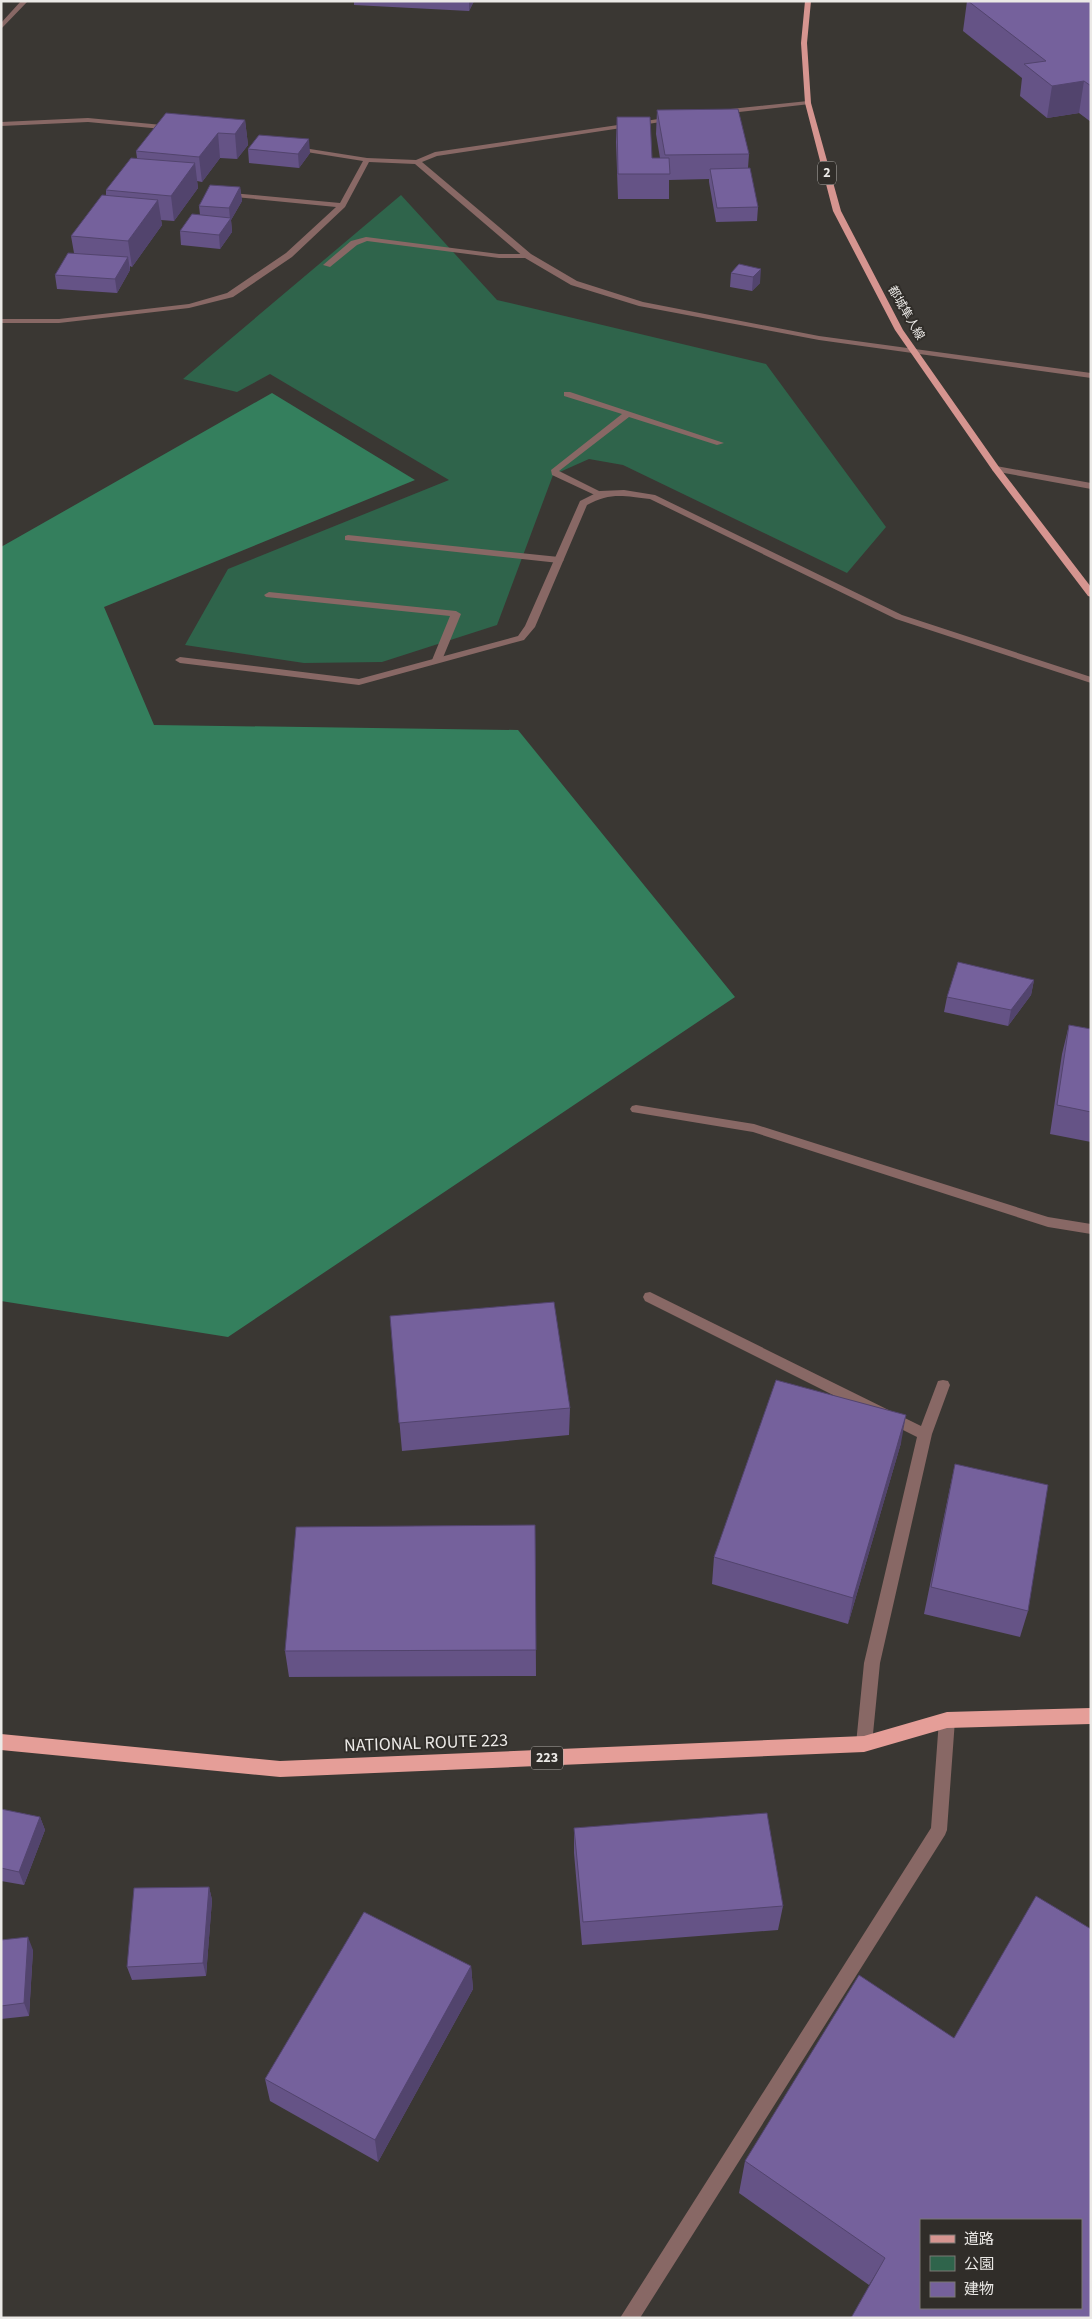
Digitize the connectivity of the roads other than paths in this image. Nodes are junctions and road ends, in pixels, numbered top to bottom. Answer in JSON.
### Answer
{"nodes":[{"id":1,"x":25,"y":1,"type":"edge"},
{"id":2,"x":808,"y":1,"type":"edge"},
{"id":3,"x":1,"y":27,"type":"edge"},
{"id":4,"x":808,"y":103,"type":"junction"},
{"id":5,"x":710,"y":113,"type":"edge"},
{"id":6,"x":681,"y":117,"type":"edge"},
{"id":7,"x":1,"y":124,"type":"edge"},
{"id":8,"x":181,"y":128,"type":"edge"},
{"id":9,"x":285,"y":146,"type":"edge"},
{"id":10,"x":367,"y":160,"type":"junction"},
{"id":11,"x":417,"y":162,"type":"junction"},
{"id":12,"x":235,"y":195,"type":"edge"},
{"id":13,"x":342,"y":205,"type":"junction"},
{"id":14,"x":528,"y":256,"type":"junction"},
{"id":15,"x":327,"y":265,"type":"dead end"},
{"id":16,"x":1,"y":321,"type":"edge"},
{"id":17,"x":1091,"y":376,"type":"edge"},
{"id":18,"x":567,"y":394,"type":"dead end"},
{"id":19,"x":629,"y":414,"type":"junction"},
{"id":20,"x":720,"y":443,"type":"dead end"},
{"id":21,"x":996,"y":469,"type":"junction"},
{"id":22,"x":1091,"y":486,"type":"edge"},
{"id":23,"x":600,"y":494,"type":"junction"},
{"id":24,"x":348,"y":538,"type":"dead end"},
{"id":25,"x":559,"y":560,"type":"junction"},
{"id":26,"x":1091,"y":594,"type":"edge"},
{"id":27,"x":269,"y":595,"type":"dead end"},
{"id":28,"x":180,"y":660,"type":"dead end"},
{"id":29,"x":436,"y":660,"type":"junction"},
{"id":30,"x":1091,"y":680,"type":"edge"},
{"id":31,"x":636,"y":1109,"type":"dead end"},
{"id":32,"x":1091,"y":1229,"type":"edge"},
{"id":33,"x":650,"y":1297,"type":"dead end"},
{"id":34,"x":943,"y":1385,"type":"dead end"},
{"id":35,"x":925,"y":1434,"type":"junction"},
{"id":36,"x":1091,"y":1716,"type":"edge"},
{"id":37,"x":947,"y":1720,"type":"junction"},
{"id":38,"x":1,"y":1742,"type":"edge"},
{"id":39,"x":864,"y":1744,"type":"junction"},
{"id":40,"x":629,"y":2318,"type":"edge"}],
"edges":[{"from":1,"to":3,"type":"street"},
{"from":2,"to":4,"type":"main road","name":"都城隼人線","number":"2"},
{"from":4,"to":5,"type":"street"},
{"from":4,"to":21,"type":"main road","name":"都城隼人線","number":"2"},
{"from":6,"to":11,"type":"street"},
{"from":7,"to":8,"type":"street"},
{"from":9,"to":10,"type":"street"},
{"from":10,"to":11,"type":"street"},
{"from":10,"to":13,"type":"street"},
{"from":11,"to":14,"type":"street"},
{"from":12,"to":13,"type":"street"},
{"from":13,"to":16,"type":"street"},
{"from":14,"to":15,"type":"street"},
{"from":14,"to":17,"type":"street"},
{"from":18,"to":19,"type":"street"},
{"from":19,"to":20,"type":"street"},
{"from":19,"to":23,"type":"street"},
{"from":21,"to":22,"type":"street"},
{"from":21,"to":26,"type":"main road","name":"都城隼人線","number":"2"},
{"from":23,"to":25,"type":"street"},
{"from":23,"to":30,"type":"street"},
{"from":24,"to":25,"type":"street"},
{"from":25,"to":29,"type":"street"},
{"from":27,"to":29,"type":"street"},
{"from":28,"to":29,"type":"street"},
{"from":31,"to":32,"type":"street"},
{"from":33,"to":35,"type":"street"},
{"from":34,"to":35,"type":"street"},
{"from":35,"to":39,"type":"street"},
{"from":36,"to":37,"type":"highway","name":"NATIONAL ROUTE 223","number":"223"},
{"from":37,"to":39,"type":"highway","name":"NATIONAL ROUTE 223","number":"223"},
{"from":37,"to":40,"type":"street"},
{"from":38,"to":39,"type":"highway","name":"NATIONAL ROUTE 223","number":"223"}]}
